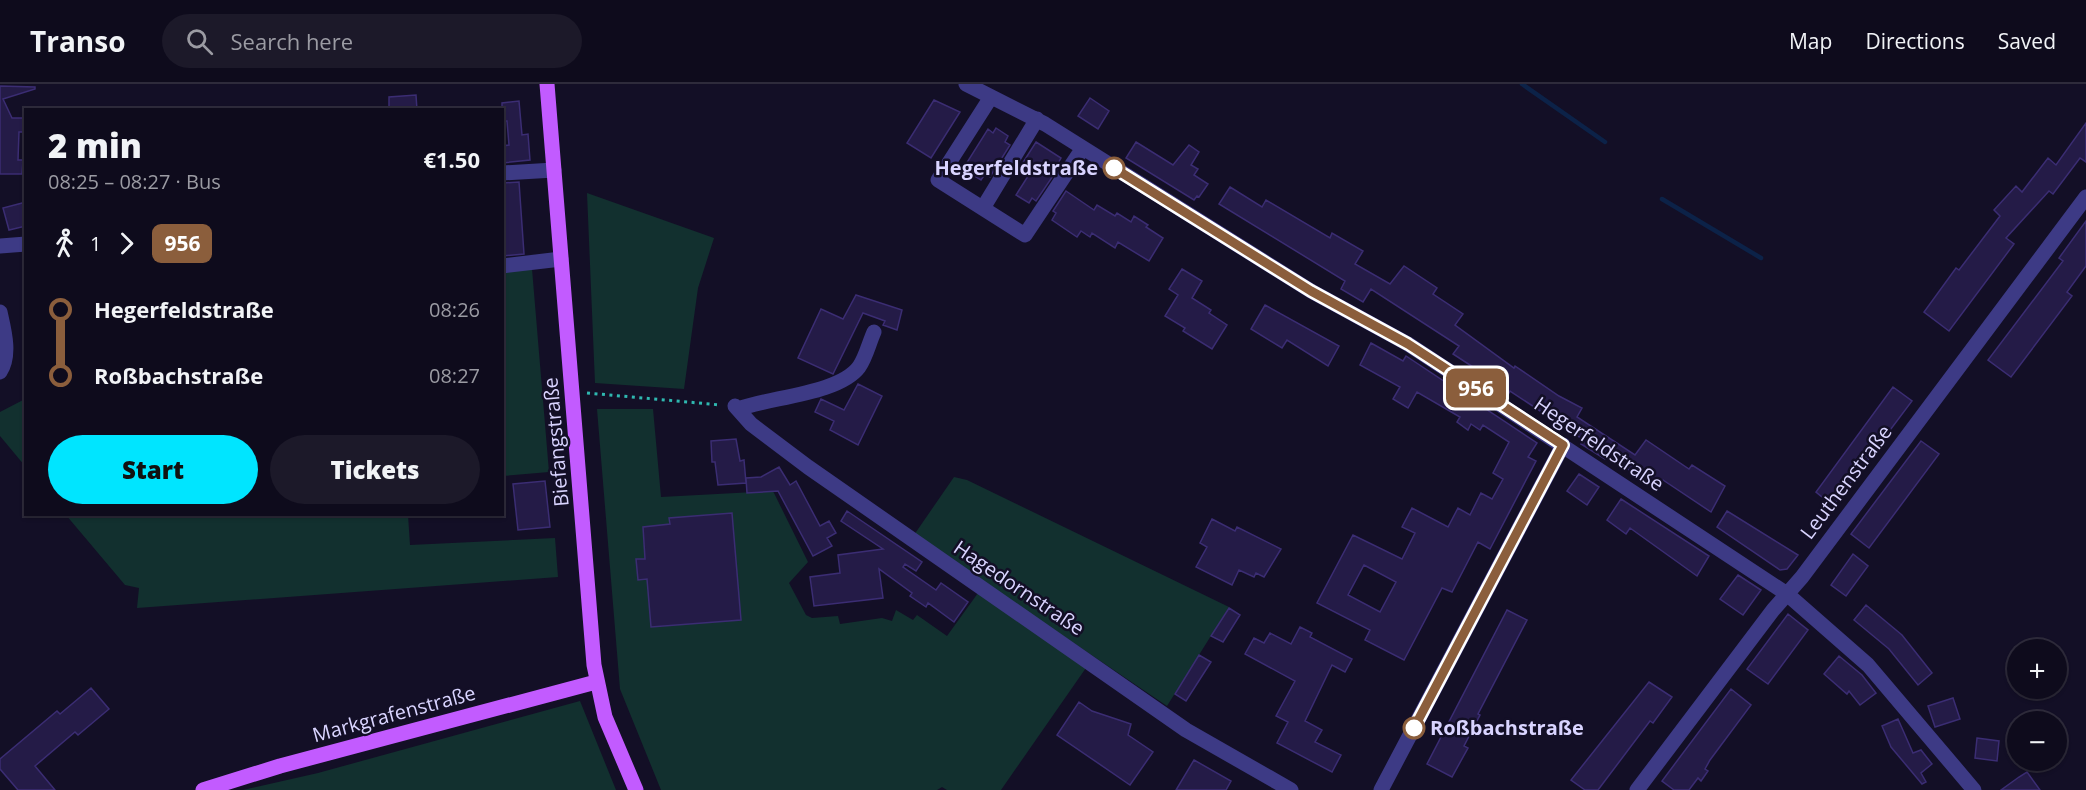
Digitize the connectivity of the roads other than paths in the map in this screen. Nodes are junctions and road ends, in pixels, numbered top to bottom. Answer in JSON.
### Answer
{"nodes":[{"id":1,"x":547,"y":84,"type":"edge"},
{"id":2,"x":966,"y":84,"type":"edge"},
{"id":3,"x":992,"y":97,"type":"junction"},
{"id":4,"x":1037,"y":119,"type":"junction"},
{"id":5,"x":1083,"y":148,"type":"junction"},
{"id":6,"x":554,"y":170,"type":"junction"},
{"id":7,"x":504,"y":172,"type":"edge"},
{"id":8,"x":2086,"y":196,"type":"edge"},
{"id":9,"x":982,"y":208,"type":"junction"},
{"id":10,"x":24,"y":244,"type":"edge"},
{"id":11,"x":0,"y":246,"type":"edge"},
{"id":12,"x":561,"y":259,"type":"junction"},
{"id":13,"x":504,"y":266,"type":"edge"},
{"id":14,"x":0,"y":312,"type":"edge"},
{"id":15,"x":874,"y":332,"type":"dead end"},
{"id":16,"x":0,"y":372,"type":"edge"},
{"id":17,"x":1563,"y":445,"type":"junction"},
{"id":18,"x":1786,"y":594,"type":"junction"},
{"id":19,"x":596,"y":682,"type":"junction"},
{"id":20,"x":203,"y":790,"type":"edge"},
{"id":21,"x":636,"y":790,"type":"edge"},
{"id":22,"x":1291,"y":790,"type":"edge"},
{"id":23,"x":1381,"y":790,"type":"edge"},
{"id":24,"x":1637,"y":790,"type":"edge"},
{"id":25,"x":1974,"y":790,"type":"edge"}],
"edges":[{"from":1,"to":6,"type":"main road","name":"Biefangstraße"},
{"from":2,"to":3,"type":"street","name":"Hegerfeldstraße"},
{"from":3,"to":4,"type":"street","name":"Hegerfeldstraße"},
{"from":3,"to":9,"type":"street"},
{"from":4,"to":5,"type":"street","name":"Hegerfeldstraße"},
{"from":4,"to":9,"type":"street"},
{"from":5,"to":9,"type":"street"},
{"from":5,"to":17,"type":"street","name":"Hegerfeldstraße"},
{"from":6,"to":7,"type":"street"},
{"from":6,"to":12,"type":"main road","name":"Biefangstraße"},
{"from":8,"to":18,"type":"street","name":"Leuthenstraße"},
{"from":10,"to":11,"type":"street"},
{"from":12,"to":13,"type":"street"},
{"from":12,"to":19,"type":"main road","name":"Biefangstraße"},
{"from":14,"to":16,"type":"street"},
{"from":15,"to":22,"type":"street","name":"Hagedornstraße"},
{"from":17,"to":18,"type":"street","name":"Hegerfeldstraße"},
{"from":17,"to":23,"type":"street"},
{"from":18,"to":24,"type":"street","name":"Leuthenstraße"},
{"from":18,"to":25,"type":"street","name":"Hegerfeldstraße"},
{"from":19,"to":20,"type":"main road","name":"Markgrafenstraße"},
{"from":19,"to":21,"type":"main road","name":"Biefangstraße"}]}
